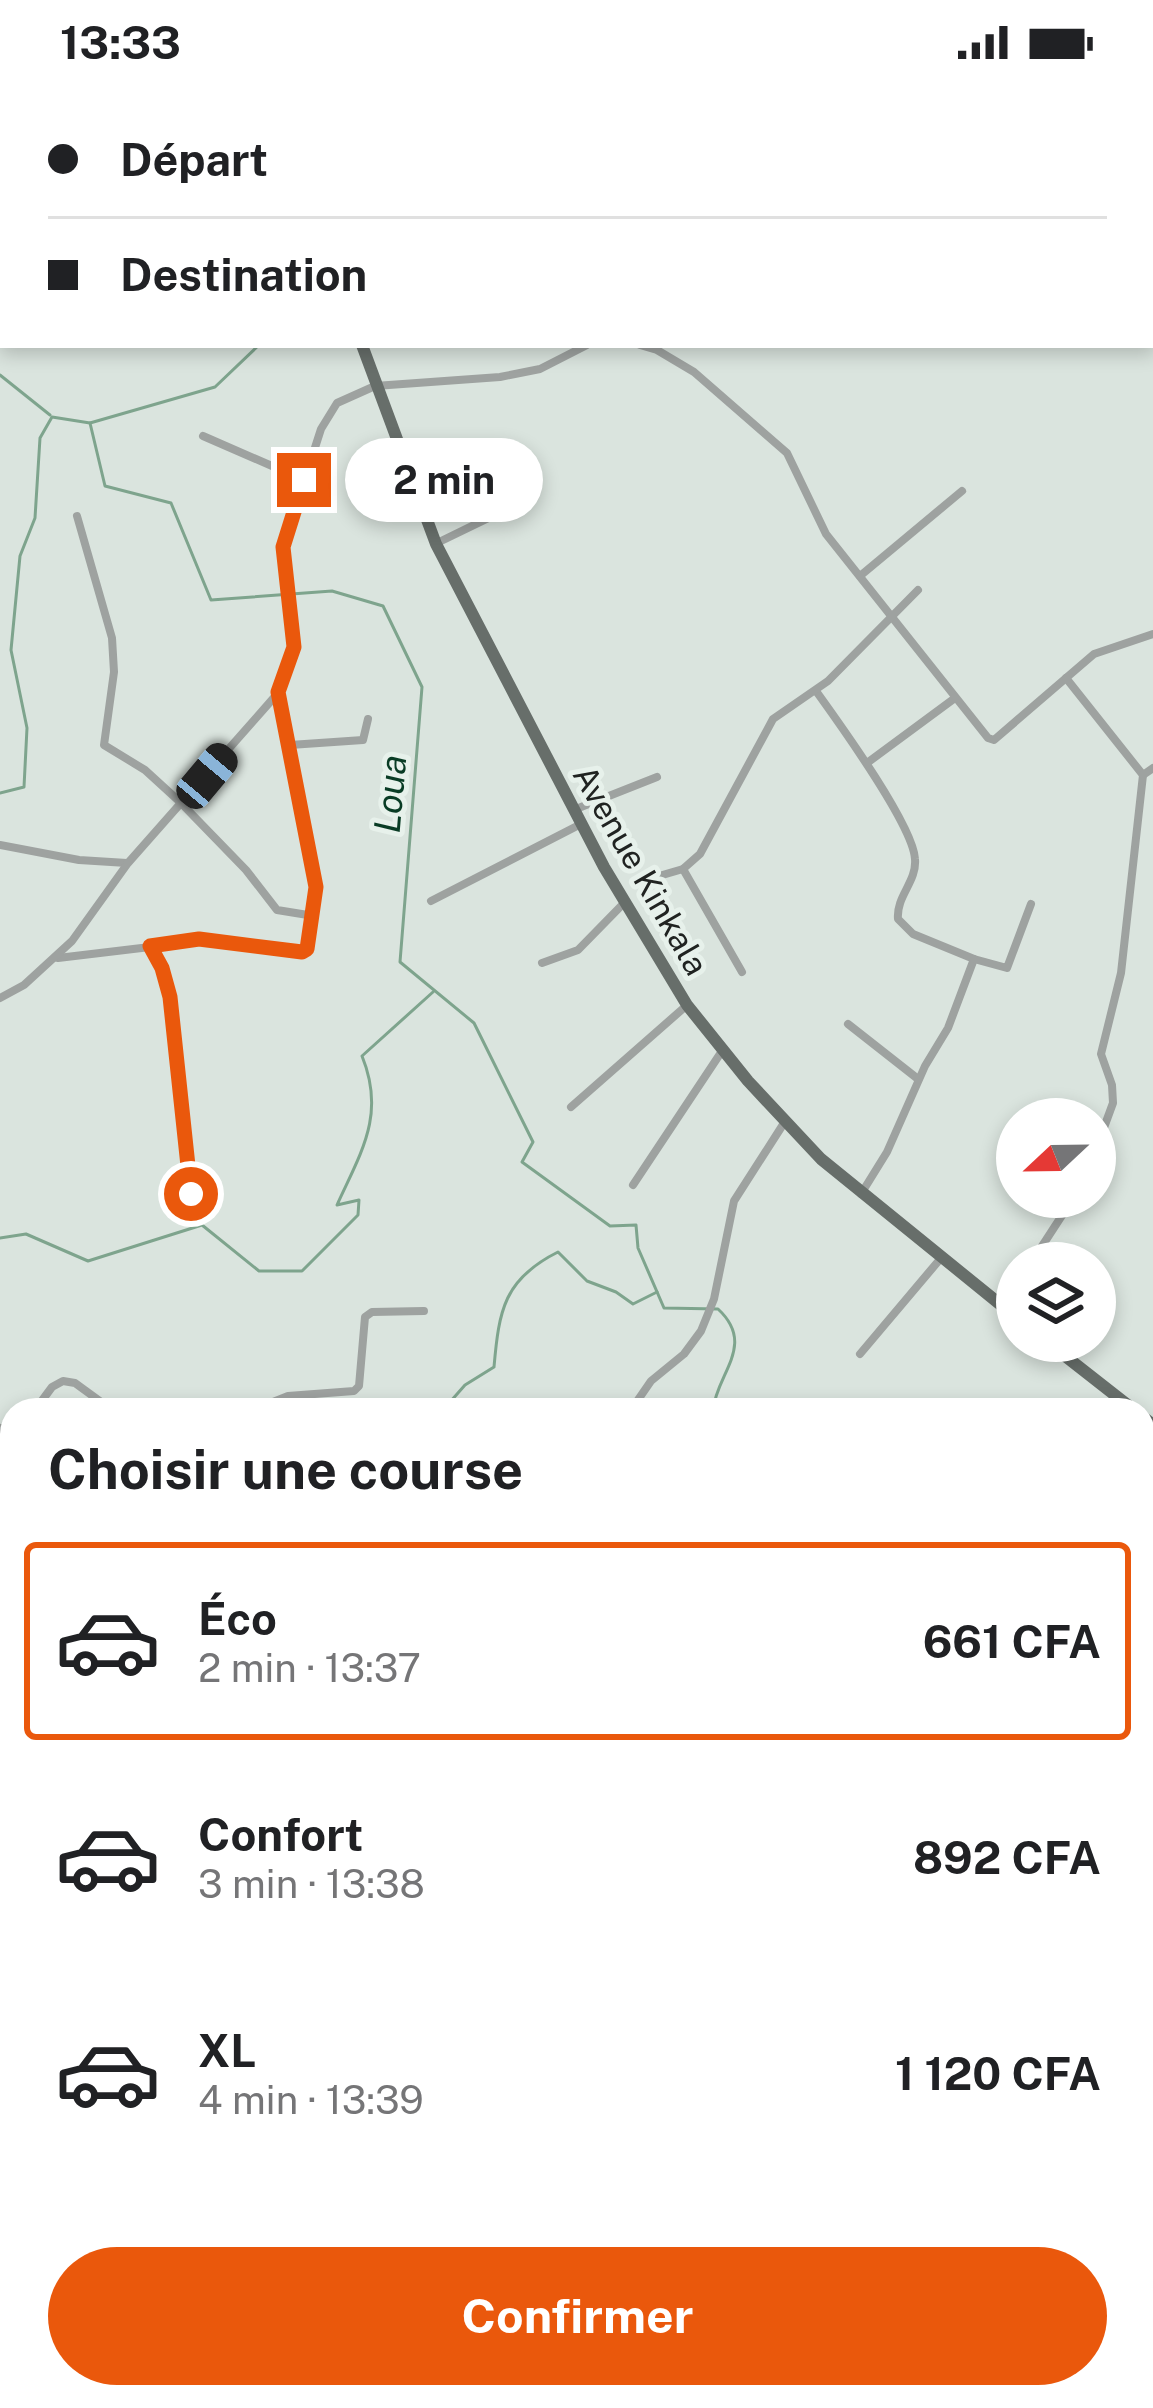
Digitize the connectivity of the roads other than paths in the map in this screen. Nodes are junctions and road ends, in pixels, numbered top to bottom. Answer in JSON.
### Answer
{"nodes":[{"id":1,"x":363,"y":348,"type":"edge"},
{"id":2,"x":581,"y":348,"type":"edge"},
{"id":3,"x":650,"y":348,"type":"edge"},
{"id":4,"x":375,"y":386,"type":"junction"},
{"id":5,"x":203,"y":436,"type":"dead end"},
{"id":6,"x":304,"y":480,"type":"junction"},
{"id":7,"x":529,"y":487,"type":"dead end"},
{"id":8,"x":962,"y":490,"type":"dead end"},
{"id":9,"x":77,"y":516,"type":"dead end"},
{"id":10,"x":436,"y":544,"type":"junction"},
{"id":11,"x":860,"y":576,"type":"junction"},
{"id":12,"x":918,"y":590,"type":"dead end"},
{"id":13,"x":891,"y":616,"type":"junction"},
{"id":14,"x":1153,"y":634,"type":"edge"},
{"id":15,"x":1066,"y":678,"type":"junction"},
{"id":16,"x":816,"y":691,"type":"junction"},
{"id":17,"x":278,"y":692,"type":"junction"},
{"id":18,"x":955,"y":698,"type":"junction"},
{"id":19,"x":368,"y":719,"type":"dead end"},
{"id":20,"x":290,"y":746,"type":"junction"},
{"id":21,"x":867,"y":764,"type":"junction"},
{"id":22,"x":1153,"y":768,"type":"edge"},
{"id":23,"x":1143,"y":775,"type":"junction"},
{"id":24,"x":657,"y":777,"type":"dead end"},
{"id":25,"x":180,"y":802,"type":"junction"},
{"id":26,"x":574,"y":810,"type":"junction"},
{"id":27,"x":581,"y":824,"type":"junction"},
{"id":28,"x":0,"y":845,"type":"edge"},
{"id":29,"x":128,"y":863,"type":"junction"},
{"id":30,"x":683,"y":869,"type":"junction"},
{"id":31,"x":634,"y":883,"type":"dead end"},
{"id":32,"x":431,"y":901,"type":"dead end"},
{"id":33,"x":624,"y":903,"type":"junction"},
{"id":34,"x":1031,"y":904,"type":"dead end"},
{"id":35,"x":314,"y":916,"type":"junction"},
{"id":36,"x":150,"y":946,"type":"junction"},
{"id":37,"x":56,"y":958,"type":"junction"},
{"id":38,"x":974,"y":959,"type":"junction"},
{"id":39,"x":542,"y":963,"type":"dead end"},
{"id":40,"x":742,"y":972,"type":"dead end"},
{"id":41,"x":0,"y":998,"type":"edge"},
{"id":42,"x":687,"y":1005,"type":"junction"},
{"id":43,"x":848,"y":1024,"type":"dead end"},
{"id":44,"x":722,"y":1051,"type":"junction"},
{"id":45,"x":919,"y":1079,"type":"junction"},
{"id":46,"x":1112,"y":1098,"type":"edge"},
{"id":47,"x":571,"y":1107,"type":"dead end"},
{"id":48,"x":784,"y":1123,"type":"junction"},
{"id":49,"x":633,"y":1185,"type":"dead end"},
{"id":50,"x":191,"y":1194,"type":"dead end"},
{"id":51,"x":861,"y":1195,"type":"junction"},
{"id":52,"x":941,"y":1258,"type":"junction"},
{"id":53,"x":996,"y":1301,"type":"edge"},
{"id":54,"x":424,"y":1311,"type":"dead end"},
{"id":55,"x":860,"y":1354,"type":"dead end"},
{"id":56,"x":1073,"y":1362,"type":"edge"},
{"id":57,"x":43,"y":1398,"type":"edge"},
{"id":58,"x":94,"y":1398,"type":"edge"},
{"id":59,"x":283,"y":1398,"type":"edge"},
{"id":60,"x":639,"y":1398,"type":"edge"},
{"id":61,"x":1119,"y":1398,"type":"edge"}],
"edges":[{"from":1,"to":4,"type":"main road","name":"Avenue Kinkala"},
{"from":2,"to":4,"type":"street"},
{"from":3,"to":11,"type":"street"},
{"from":4,"to":6,"type":"street"},
{"from":4,"to":10,"type":"main road","name":"Avenue Kinkala"},
{"from":5,"to":6,"type":"street"},
{"from":6,"to":17,"type":"street"},
{"from":7,"to":10,"type":"street"},
{"from":8,"to":11,"type":"street"},
{"from":9,"to":25,"type":"street"},
{"from":10,"to":26,"type":"main road","name":"Avenue Kinkala"},
{"from":11,"to":13,"type":"street"},
{"from":12,"to":13,"type":"street"},
{"from":13,"to":16,"type":"street"},
{"from":13,"to":18,"type":"street"},
{"from":14,"to":15,"type":"street"},
{"from":15,"to":18,"type":"street"},
{"from":15,"to":23,"type":"street"},
{"from":16,"to":21,"type":"street"},
{"from":16,"to":30,"type":"street"},
{"from":17,"to":20,"type":"street"},
{"from":17,"to":25,"type":"street"},
{"from":18,"to":21,"type":"street"},
{"from":19,"to":20,"type":"street"},
{"from":20,"to":35,"type":"street"},
{"from":21,"to":38,"type":"street"},
{"from":22,"to":23,"type":"street"},
{"from":23,"to":46,"type":"street"},
{"from":24,"to":26,"type":"street"},
{"from":25,"to":29,"type":"street"},
{"from":25,"to":35,"type":"street"},
{"from":26,"to":27,"type":"main road","name":"Avenue Kinkala"},
{"from":27,"to":32,"type":"street"},
{"from":27,"to":33,"type":"main road","name":"Avenue Kinkala"},
{"from":28,"to":29,"type":"street"},
{"from":29,"to":37,"type":"street"},
{"from":30,"to":31,"type":"street"},
{"from":30,"to":40,"type":"street"},
{"from":33,"to":39,"type":"street"},
{"from":33,"to":42,"type":"main road","name":"Avenue Kinkala"},
{"from":34,"to":38,"type":"street"},
{"from":35,"to":36,"type":"street"},
{"from":36,"to":37,"type":"street"},
{"from":36,"to":50,"type":"street"},
{"from":37,"to":41,"type":"street"},
{"from":38,"to":45,"type":"street"},
{"from":42,"to":44,"type":"main road","name":"Avenue Kinkala"},
{"from":42,"to":47,"type":"street"},
{"from":43,"to":45,"type":"street"},
{"from":44,"to":48,"type":"main road","name":"Avenue Kinkala"},
{"from":44,"to":49,"type":"street"},
{"from":45,"to":51,"type":"street"},
{"from":48,"to":51,"type":"main road","name":"Avenue Kinkala"},
{"from":48,"to":60,"type":"street"},
{"from":51,"to":52,"type":"main road","name":"Avenue Kinkala"},
{"from":52,"to":53,"type":"main road","name":"Avenue Kinkala"},
{"from":52,"to":55,"type":"street"},
{"from":54,"to":59,"type":"street"},
{"from":56,"to":61,"type":"main road"},
{"from":57,"to":58,"type":"street"}]}
